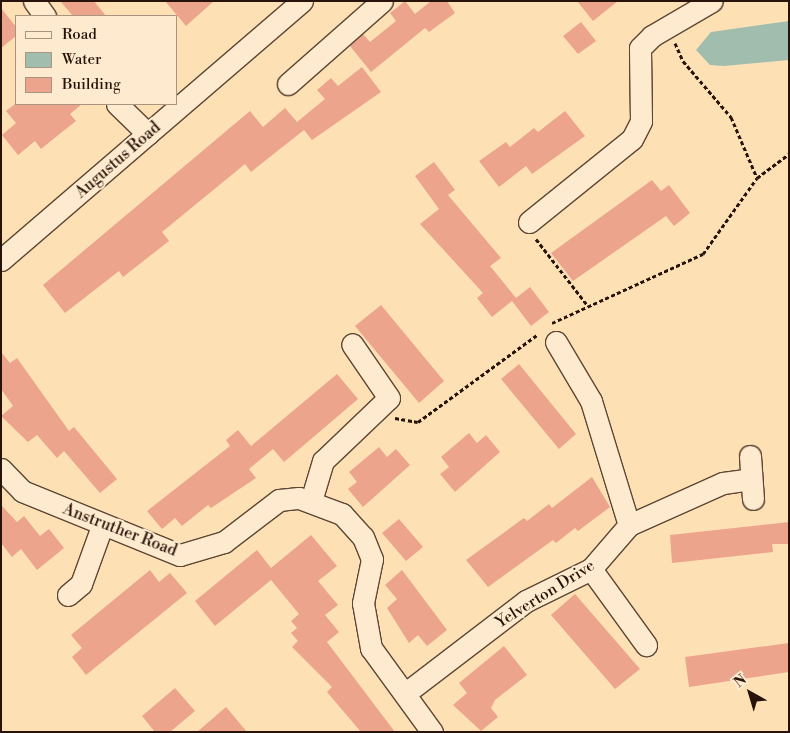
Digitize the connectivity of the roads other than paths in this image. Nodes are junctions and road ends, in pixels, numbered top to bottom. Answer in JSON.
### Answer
{"nodes":[{"id":1,"x":34,"y":1,"type":"edge"},
{"id":2,"x":302,"y":1,"type":"edge"},
{"id":3,"x":382,"y":1,"type":"edge"},
{"id":4,"x":712,"y":1,"type":"edge"},
{"id":5,"x":44,"y":15,"type":"edge"},
{"id":6,"x":288,"y":84,"type":"dead end"},
{"id":7,"x":118,"y":105,"type":"edge"},
{"id":8,"x":148,"y":134,"type":"junction"},
{"id":9,"x":529,"y":222,"type":"road end"},
{"id":10,"x":1,"y":260,"type":"edge"},
{"id":11,"x":549,"y":333,"type":"road end"},
{"id":12,"x":352,"y":344,"type":"dead end"},
{"id":13,"x":750,"y":456,"type":"dead end"},
{"id":14,"x":1,"y":470,"type":"edge"},
{"id":15,"x":311,"y":501,"type":"junction"},
{"id":16,"x":629,"y":525,"type":"junction"},
{"id":17,"x":102,"y":526,"type":"junction"},
{"id":18,"x":591,"y":569,"type":"junction"},
{"id":19,"x":68,"y":595,"type":"dead end"},
{"id":20,"x":646,"y":646,"type":"dead end"},
{"id":21,"x":407,"y":692,"type":"junction"},
{"id":22,"x":432,"y":732,"type":"edge"}],
"edges":[{"from":1,"to":5,"type":"street"},
{"from":2,"to":8,"type":"street","name":"Augustus Road"},
{"from":3,"to":6,"type":"street"},
{"from":4,"to":9,"type":"street"},
{"from":7,"to":8,"type":"street"},
{"from":8,"to":10,"type":"street","name":"Augustus Road"},
{"from":11,"to":16,"type":"street"},
{"from":12,"to":15,"type":"street"},
{"from":13,"to":16,"type":"street","name":"Yelverton Drive"},
{"from":14,"to":17,"type":"street","name":"Anstruther Road"},
{"from":15,"to":17,"type":"street","name":"Anstruther Road"},
{"from":15,"to":21,"type":"street","name":"Anstruther Road"},
{"from":16,"to":18,"type":"street","name":"Yelverton Drive"},
{"from":17,"to":19,"type":"street"},
{"from":18,"to":20,"type":"street"},
{"from":18,"to":21,"type":"street","name":"Yelverton Drive"},
{"from":21,"to":22,"type":"street","name":"Anstruther Road"}]}
